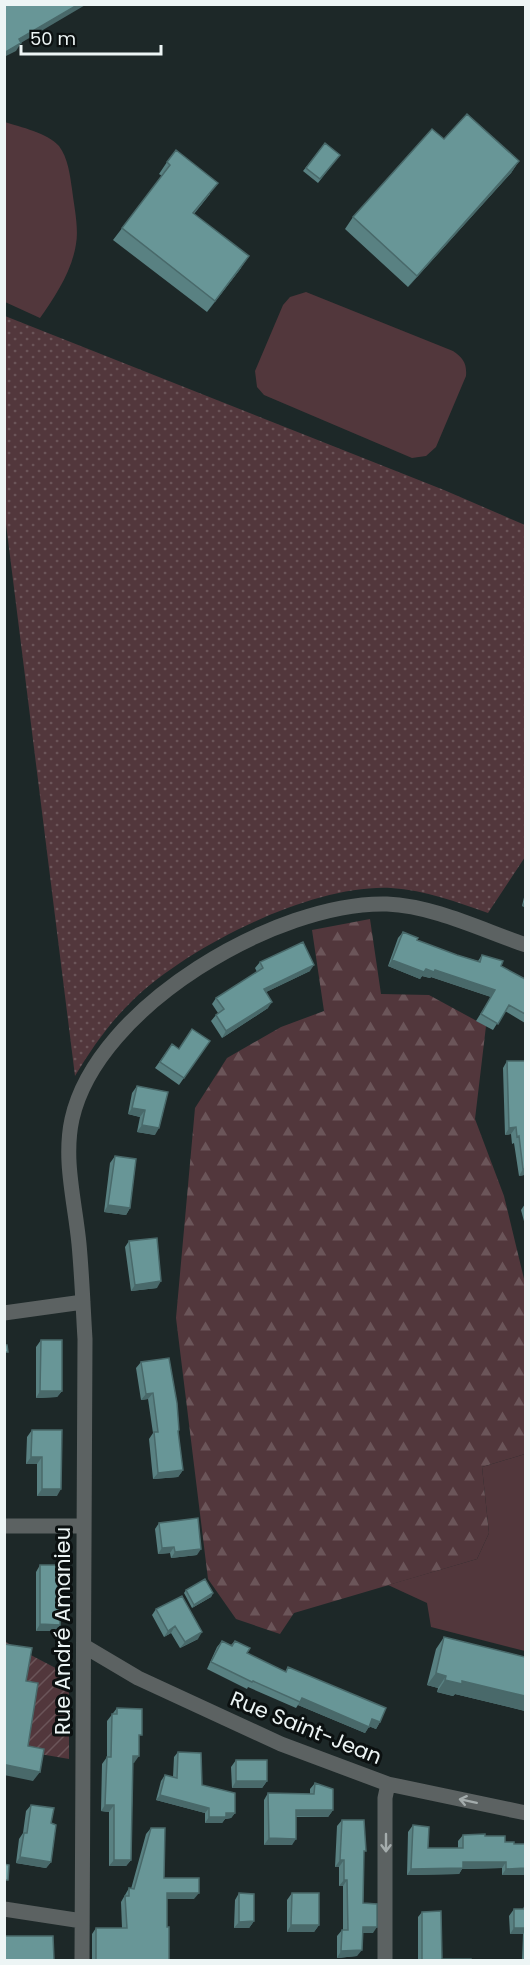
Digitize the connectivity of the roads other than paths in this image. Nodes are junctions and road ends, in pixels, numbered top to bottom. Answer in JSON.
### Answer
{"nodes":[{"id":1,"x":525,"y":945,"type":"edge"},
{"id":2,"x":83,"y":1302,"type":"junction"},
{"id":3,"x":4,"y":1313,"type":"edge"},
{"id":4,"x":4,"y":1526,"type":"edge"},
{"id":5,"x":84,"y":1526,"type":"junction"},
{"id":6,"x":84,"y":1646,"type":"junction"},
{"id":7,"x":393,"y":1785,"type":"junction"},
{"id":8,"x":525,"y":1813,"type":"edge"},
{"id":9,"x":4,"y":1909,"type":"edge"},
{"id":10,"x":82,"y":1921,"type":"junction"},
{"id":11,"x":82,"y":1960,"type":"edge"},
{"id":12,"x":385,"y":1960,"type":"edge"}],
"edges":[{"from":1,"to":2,"type":"street","name":"Rue André Amanieu"},
{"from":2,"to":3,"type":"street"},
{"from":2,"to":5,"type":"street","name":"Rue André Amanieu"},
{"from":4,"to":5,"type":"street"},
{"from":5,"to":6,"type":"street","name":"Rue André Amanieu"},
{"from":6,"to":7,"type":"street","name":"Rue Saint-Jean"},
{"from":6,"to":10,"type":"street","name":"Rue André Amanieu"},
{"from":8,"to":7,"type":"street","name":"Rue Saint-Jean","one_way":true},
{"from":7,"to":12,"type":"street","one_way":true},
{"from":9,"to":10,"type":"street"},
{"from":10,"to":11,"type":"street","name":"Rue André Amanieu"}]}
